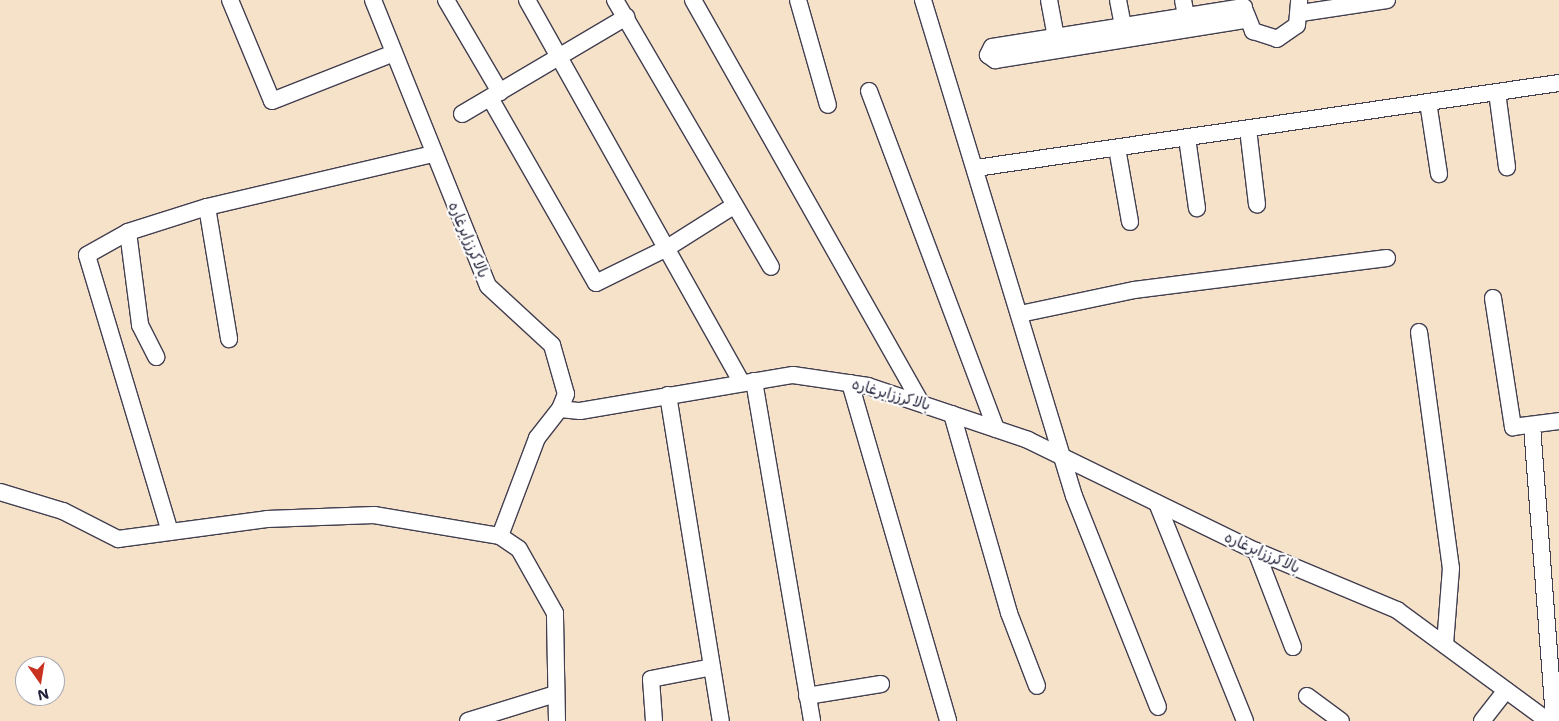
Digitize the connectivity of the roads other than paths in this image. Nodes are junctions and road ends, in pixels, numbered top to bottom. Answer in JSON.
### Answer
{"nodes":[{"id":1,"x":230,"y":0,"type":"edge"},
{"id":2,"x":373,"y":0,"type":"edge"},
{"id":3,"x":446,"y":0,"type":"edge"},
{"id":4,"x":527,"y":0,"type":"edge"},
{"id":5,"x":615,"y":0,"type":"edge"},
{"id":6,"x":693,"y":0,"type":"edge"},
{"id":7,"x":798,"y":0,"type":"edge"},
{"id":8,"x":923,"y":0,"type":"edge"},
{"id":9,"x":1049,"y":0,"type":"edge"},
{"id":10,"x":1118,"y":0,"type":"edge"},
{"id":11,"x":1376,"y":1,"type":"edge"},
{"id":12,"x":1300,"y":6,"type":"edge"},
{"id":13,"x":1246,"y":9,"type":"edge"},
{"id":14,"x":1186,"y":15,"type":"edge"},
{"id":15,"x":626,"y":17,"type":"junction"},
{"id":16,"x":1125,"y":33,"type":"junction"},
{"id":17,"x":1057,"y":44,"type":"junction"},
{"id":18,"x":1025,"y":49,"type":"dead end"},
{"id":19,"x":394,"y":53,"type":"junction"},
{"id":20,"x":560,"y":56,"type":"junction"},
{"id":21,"x":1559,"y":83,"type":"edge"},
{"id":22,"x":869,"y":90,"type":"dead end"},
{"id":23,"x":1497,"y":92,"type":"junction"},
{"id":24,"x":495,"y":95,"type":"junction"},
{"id":25,"x":1428,"y":102,"type":"junction"},
{"id":26,"x":828,"y":105,"type":"dead end"},
{"id":27,"x":462,"y":114,"type":"dead end"},
{"id":28,"x":1248,"y":129,"type":"junction"},
{"id":29,"x":1187,"y":138,"type":"junction"},
{"id":30,"x":1117,"y":148,"type":"junction"},
{"id":31,"x":434,"y":154,"type":"junction"},
{"id":32,"x":1507,"y":167,"type":"dead end"},
{"id":33,"x":976,"y":168,"type":"junction"},
{"id":34,"x":1439,"y":174,"type":"dead end"},
{"id":35,"x":1257,"y":204,"type":"dead end"},
{"id":36,"x":735,"y":206,"type":"junction"},
{"id":37,"x":207,"y":207,"type":"junction"},
{"id":38,"x":1198,"y":208,"type":"dead end"},
{"id":39,"x":1130,"y":222,"type":"dead end"},
{"id":40,"x":128,"y":232,"type":"junction"},
{"id":41,"x":667,"y":248,"type":"junction"},
{"id":42,"x":1387,"y":258,"type":"dead end"},
{"id":43,"x":771,"y":267,"type":"dead end"},
{"id":44,"x":1493,"y":298,"type":"dead end"},
{"id":45,"x":1020,"y":314,"type":"junction"},
{"id":46,"x":1419,"y":332,"type":"dead end"},
{"id":47,"x":229,"y":339,"type":"dead end"},
{"id":48,"x":156,"y":357,"type":"dead end"},
{"id":49,"x":748,"y":382,"type":"junction"},
{"id":50,"x":850,"y":383,"type":"junction"},
{"id":51,"x":668,"y":395,"type":"junction"},
{"id":52,"x":921,"y":403,"type":"junction"},
{"id":53,"x":560,"y":409,"type":"junction"},
{"id":54,"x":952,"y":414,"type":"junction"},
{"id":55,"x":1559,"y":421,"type":"edge"},
{"id":56,"x":1532,"y":426,"type":"junction"},
{"id":57,"x":996,"y":429,"type":"junction"},
{"id":58,"x":1064,"y":458,"type":"junction"},
{"id":59,"x":0,"y":492,"type":"edge"},
{"id":60,"x":1157,"y":503,"type":"junction"},
{"id":61,"x":170,"y":532,"type":"junction"},
{"id":62,"x":500,"y":536,"type":"junction"},
{"id":63,"x":1256,"y":551,"type":"junction"},
{"id":64,"x":1445,"y":645,"type":"junction"},
{"id":65,"x":1293,"y":647,"type":"dead end"},
{"id":66,"x":712,"y":667,"type":"junction"},
{"id":67,"x":881,"y":684,"type":"dead end"},
{"id":68,"x":1037,"y":686,"type":"dead end"},
{"id":69,"x":1506,"y":690,"type":"junction"},
{"id":70,"x":555,"y":694,"type":"junction"},
{"id":71,"x":808,"y":696,"type":"junction"},
{"id":72,"x":1307,"y":696,"type":"dead end"},
{"id":73,"x":1158,"y":707,"type":"dead end"},
{"id":74,"x":468,"y":721,"type":"edge"},
{"id":75,"x":557,"y":721,"type":"edge"},
{"id":76,"x":654,"y":721,"type":"edge"},
{"id":77,"x":721,"y":721,"type":"edge"},
{"id":78,"x":812,"y":721,"type":"edge"},
{"id":79,"x":948,"y":721,"type":"edge"},
{"id":80,"x":1245,"y":721,"type":"edge"},
{"id":81,"x":1342,"y":721,"type":"edge"},
{"id":82,"x":1482,"y":721,"type":"edge"},
{"id":83,"x":1548,"y":721,"type":"edge"},
{"id":84,"x":1554,"y":721,"type":"edge"}],
"edges":[{"from":1,"to":19,"type":"street"},
{"from":2,"to":19,"type":"street","name":"بالاکرززابرغاره"},
{"from":3,"to":24,"type":"street"},
{"from":4,"to":20,"type":"street"},
{"from":5,"to":15,"type":"street"},
{"from":6,"to":52,"type":"street"},
{"from":7,"to":26,"type":"street"},
{"from":8,"to":33,"type":"street"},
{"from":9,"to":17,"type":"street"},
{"from":10,"to":16,"type":"street"},
{"from":11,"to":12,"type":"street"},
{"from":12,"to":13,"type":"street"},
{"from":13,"to":14,"type":"street"},
{"from":14,"to":16,"type":"street"},
{"from":15,"to":20,"type":"street"},
{"from":15,"to":36,"type":"street"},
{"from":16,"to":17,"type":"street"},
{"from":17,"to":18,"type":"street"},
{"from":19,"to":31,"type":"street","name":"بالاکرززابرغاره"},
{"from":20,"to":24,"type":"street"},
{"from":20,"to":41,"type":"street"},
{"from":21,"to":23,"type":"street"},
{"from":22,"to":57,"type":"street"},
{"from":23,"to":25,"type":"street"},
{"from":23,"to":32,"type":"street"},
{"from":24,"to":27,"type":"street"},
{"from":24,"to":41,"type":"street"},
{"from":25,"to":28,"type":"street"},
{"from":25,"to":34,"type":"street"},
{"from":28,"to":29,"type":"street"},
{"from":28,"to":35,"type":"street"},
{"from":29,"to":30,"type":"street"},
{"from":29,"to":38,"type":"street"},
{"from":30,"to":33,"type":"street"},
{"from":30,"to":39,"type":"street"},
{"from":31,"to":37,"type":"street"},
{"from":31,"to":53,"type":"street","name":"بالاکرززابرغاره"},
{"from":33,"to":45,"type":"street"},
{"from":36,"to":41,"type":"street"},
{"from":36,"to":43,"type":"street"},
{"from":37,"to":40,"type":"street"},
{"from":37,"to":47,"type":"street"},
{"from":40,"to":48,"type":"street"},
{"from":40,"to":61,"type":"street"},
{"from":41,"to":49,"type":"street"},
{"from":42,"to":45,"type":"street"},
{"from":44,"to":56,"type":"street"},
{"from":45,"to":58,"type":"street"},
{"from":46,"to":64,"type":"street"},
{"from":49,"to":50,"type":"street","name":"بالاکرززابرغاره"},
{"from":49,"to":51,"type":"street","name":"بالاکرززابرغاره"},
{"from":49,"to":71,"type":"street"},
{"from":50,"to":52,"type":"street","name":"بالاکرززابرغاره"},
{"from":50,"to":79,"type":"street"},
{"from":51,"to":53,"type":"street","name":"بالاکرززابرغاره"},
{"from":51,"to":66,"type":"street"},
{"from":52,"to":54,"type":"street","name":"بالاکرززابرغاره"},
{"from":53,"to":62,"type":"street"},
{"from":54,"to":57,"type":"street","name":"بالاکرززابرغاره"},
{"from":54,"to":68,"type":"street"},
{"from":55,"to":56,"type":"street"},
{"from":56,"to":84,"type":"street"},
{"from":57,"to":58,"type":"street","name":"بالاکرززابرغاره"},
{"from":58,"to":60,"type":"street","name":"بالاکرززابرغاره"},
{"from":58,"to":73,"type":"street"},
{"from":59,"to":61,"type":"street"},
{"from":60,"to":63,"type":"street","name":"بالاکرززابرغاره"},
{"from":60,"to":80,"type":"street"},
{"from":61,"to":62,"type":"street"},
{"from":62,"to":70,"type":"street"},
{"from":63,"to":64,"type":"street","name":"بالاکرززابرغاره"},
{"from":63,"to":65,"type":"street"},
{"from":64,"to":69,"type":"street","name":"بالاکرززابرغاره"},
{"from":66,"to":76,"type":"street"},
{"from":66,"to":77,"type":"street"},
{"from":67,"to":71,"type":"street"},
{"from":69,"to":82,"type":"street"},
{"from":69,"to":83,"type":"street","name":"بالاکرززابرغاره"},
{"from":70,"to":74,"type":"street"},
{"from":70,"to":75,"type":"street"},
{"from":71,"to":78,"type":"street"},
{"from":72,"to":81,"type":"street"}]}
